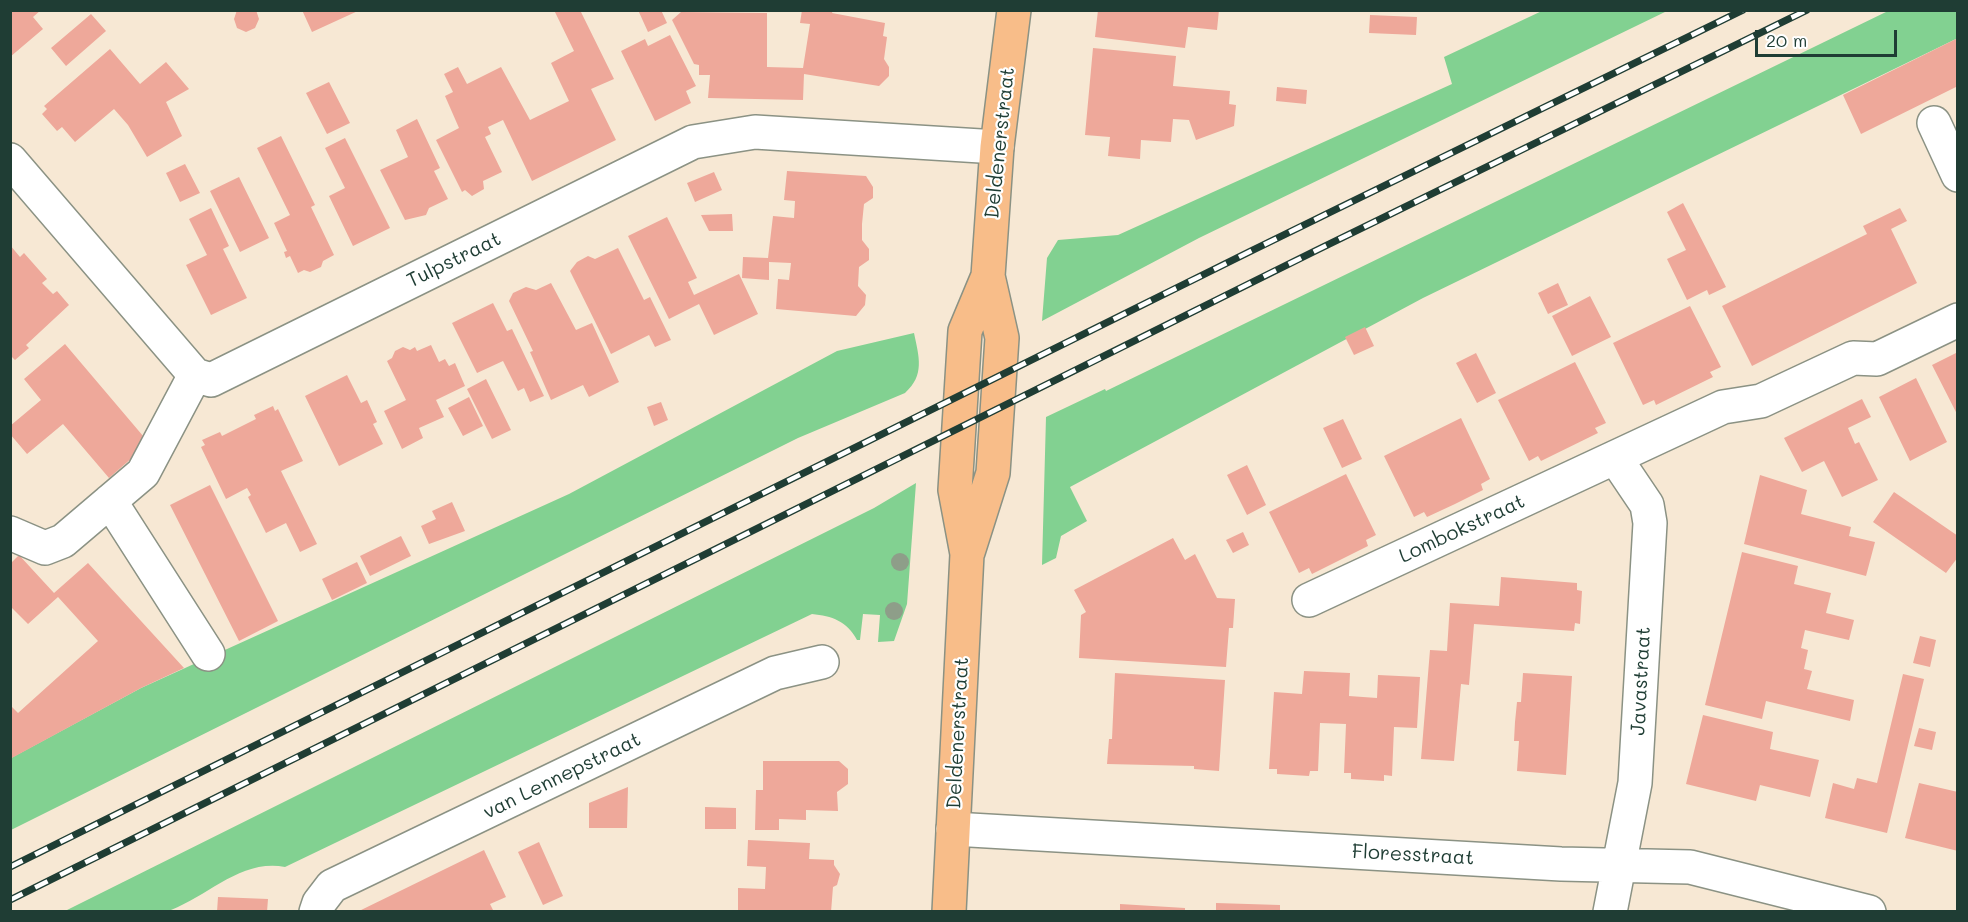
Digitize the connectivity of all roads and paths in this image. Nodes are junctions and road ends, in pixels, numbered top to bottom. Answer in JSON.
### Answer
{"nodes":[{"id":1,"x":1014,"y":10,"type":"edge"},
{"id":2,"x":1934,"y":123,"type":"dead end"},
{"id":3,"x":997,"y":147,"type":"junction"},
{"id":4,"x":10,"y":160,"type":"edge"},
{"id":5,"x":1958,"y":175,"type":"edge"},
{"id":6,"x":1958,"y":320,"type":"edge"},
{"id":7,"x":195,"y":375,"type":"junction"},
{"id":8,"x":1616,"y":459,"type":"junction"},
{"id":9,"x":110,"y":501,"type":"junction"},
{"id":10,"x":10,"y":533,"type":"edge"},
{"id":11,"x":1309,"y":600,"type":"dead end"},
{"id":12,"x":208,"y":654,"type":"dead end"},
{"id":13,"x":822,"y":662,"type":"dead end"},
{"id":14,"x":953,"y":830,"type":"junction"},
{"id":15,"x":1619,"y":865,"type":"junction"},
{"id":16,"x":316,"y":912,"type":"edge"},
{"id":17,"x":949,"y":912,"type":"edge"},
{"id":18,"x":1610,"y":912,"type":"edge"},
{"id":19,"x":1869,"y":912,"type":"edge"}],
"edges":[{"from":1,"to":3,"type":"main road","name":"Deldenerstraat"},
{"from":2,"to":5,"type":"street"},
{"from":3,"to":7,"type":"street","name":"Tulpstraat"},
{"from":3,"to":14,"type":"main road","name":"Deldenerstraat"},
{"from":4,"to":7,"type":"street"},
{"from":6,"to":8,"type":"street","name":"Lombokstraat"},
{"from":7,"to":9,"type":"street"},
{"from":8,"to":11,"type":"street","name":"Lombokstraat"},
{"from":8,"to":15,"type":"street","name":"Javastraat"},
{"from":9,"to":10,"type":"street"},
{"from":9,"to":12,"type":"street"},
{"from":13,"to":16,"type":"street","name":"van Lennepstraat"},
{"from":14,"to":15,"type":"street","name":"Floresstraat"},
{"from":14,"to":17,"type":"main road","name":"Deldenerstraat"},
{"from":15,"to":18,"type":"street","name":"Javastraat"},
{"from":15,"to":19,"type":"street","name":"Floresstraat"}]}
